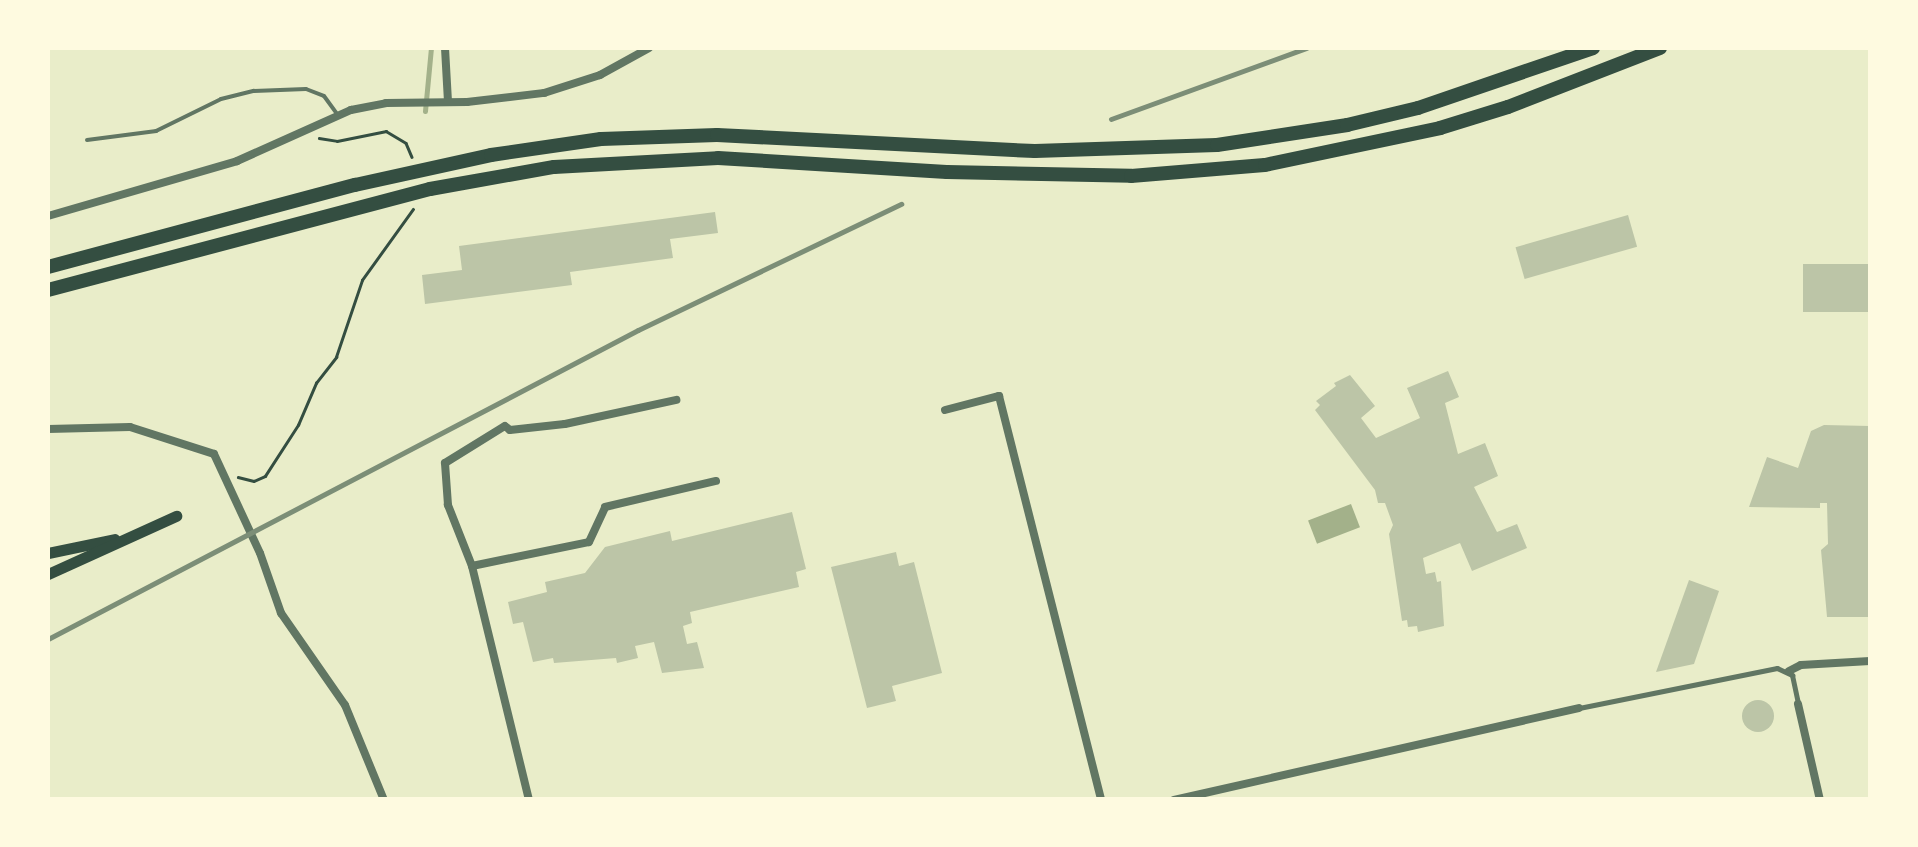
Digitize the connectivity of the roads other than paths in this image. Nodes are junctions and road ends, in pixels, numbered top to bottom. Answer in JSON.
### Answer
{"nodes":[{"id":1,"x":445,"y":48,"type":"edge"},
{"id":2,"x":649,"y":48,"type":"edge"},
{"id":3,"x":1593,"y":48,"type":"edge"},
{"id":4,"x":1660,"y":48,"type":"edge"},
{"id":5,"x":448,"y":102,"type":"junction"},
{"id":6,"x":338,"y":115,"type":"junction"},
{"id":7,"x":87,"y":140,"type":"dead end"},
{"id":8,"x":48,"y":216,"type":"edge"},
{"id":9,"x":48,"y":268,"type":"edge"},
{"id":10,"x":48,"y":290,"type":"edge"},
{"id":11,"x":676,"y":400,"type":"dead end"},
{"id":12,"x":945,"y":410,"type":"dead end"},
{"id":13,"x":48,"y":429,"type":"edge"},
{"id":14,"x":716,"y":481,"type":"dead end"},
{"id":15,"x":176,"y":516,"type":"dead end"},
{"id":16,"x":129,"y":536,"type":"junction"},
{"id":17,"x":48,"y":553,"type":"edge"},
{"id":18,"x":472,"y":566,"type":"junction"},
{"id":19,"x":48,"y":574,"type":"edge"},
{"id":20,"x":1870,"y":661,"type":"edge"},
{"id":21,"x":1789,"y":671,"type":"junction"},
{"id":22,"x":1798,"y":704,"type":"joint"},
{"id":23,"x":1579,"y":708,"type":"joint"},
{"id":24,"x":384,"y":800,"type":"edge"},
{"id":25,"x":530,"y":800,"type":"edge"},
{"id":26,"x":1101,"y":800,"type":"edge"},
{"id":27,"x":1174,"y":800,"type":"edge"},
{"id":28,"x":1820,"y":800,"type":"edge"}],
"edges":[{"from":1,"to":5,"type":"street"},
{"from":2,"to":5,"type":"street"},
{"from":3,"to":9,"type":"highway"},
{"from":4,"to":10,"type":"highway"},
{"from":5,"to":6,"type":"street"},
{"from":6,"to":7,"type":"lane"},
{"from":6,"to":8,"type":"street"},
{"from":11,"to":18,"type":"street"},
{"from":12,"to":26,"type":"street"},
{"from":13,"to":24,"type":"street"},
{"from":14,"to":18,"type":"street"},
{"from":15,"to":16,"type":"main road"},
{"from":16,"to":17,"type":"main road"},
{"from":16,"to":19,"type":"main road"},
{"from":18,"to":25,"type":"street"},
{"from":20,"to":21,"type":"street"},
{"from":21,"to":22,"type":"street"},
{"from":21,"to":23,"type":"street"},
{"from":22,"to":28,"type":"street"},
{"from":23,"to":27,"type":"street"}]}
